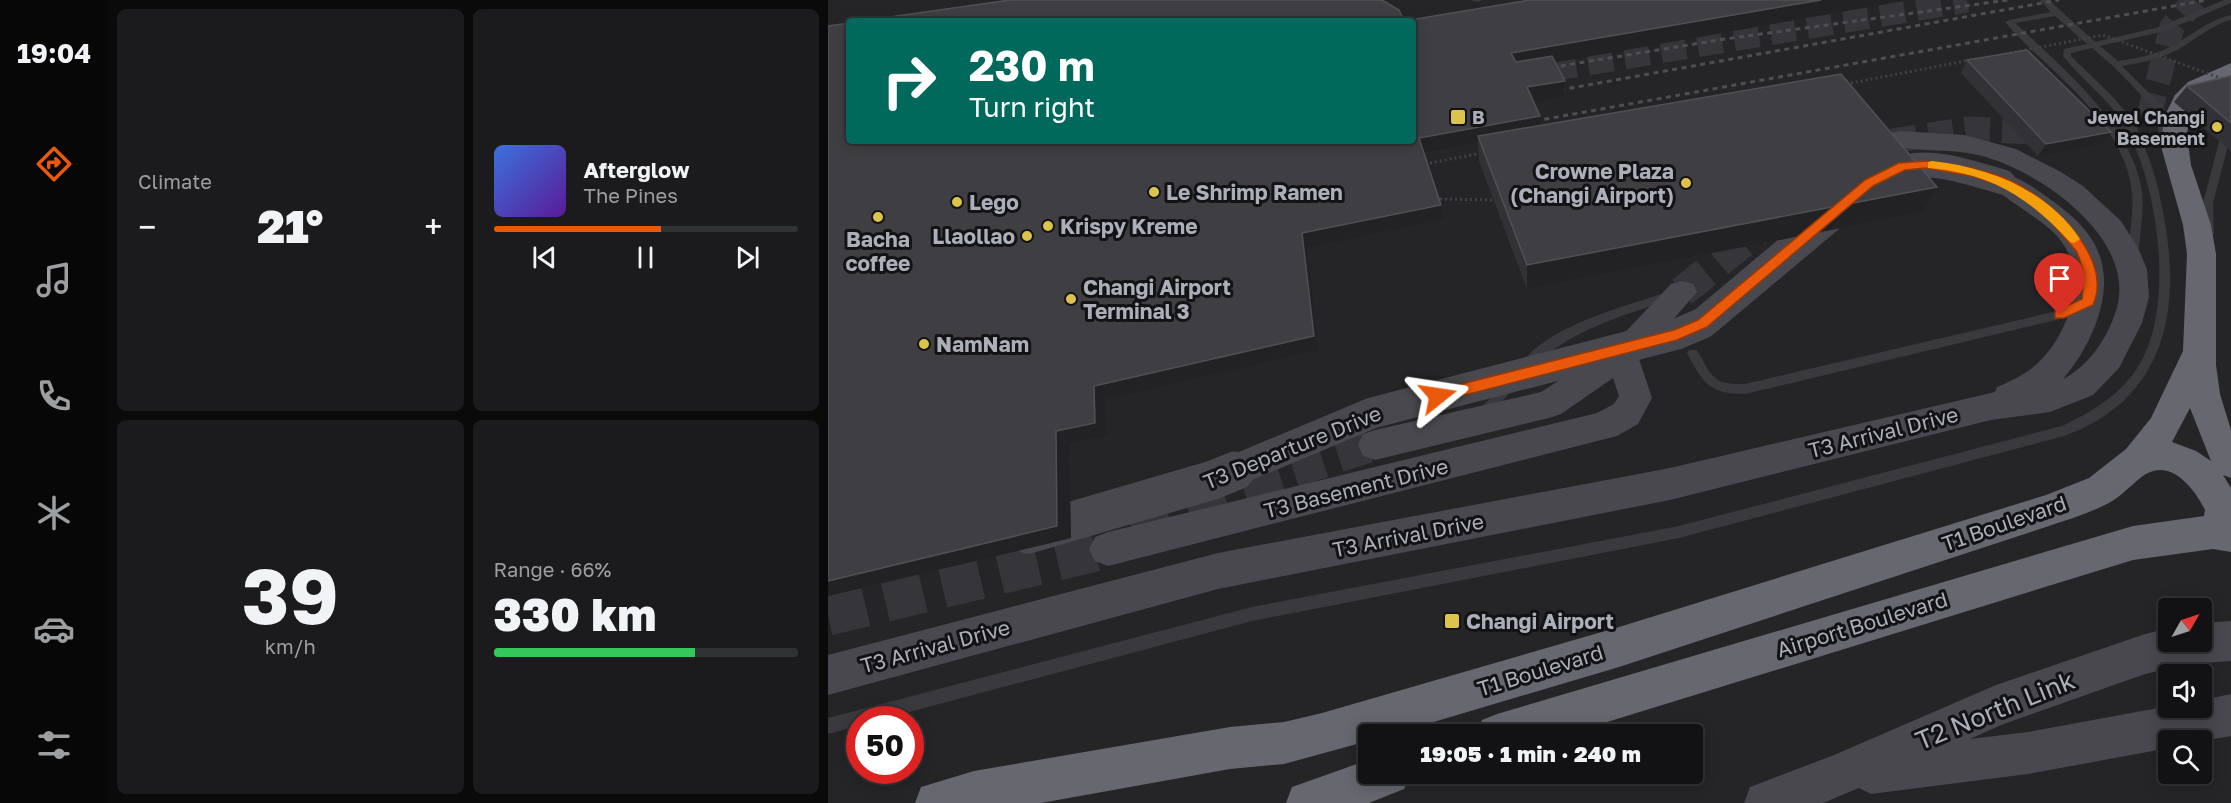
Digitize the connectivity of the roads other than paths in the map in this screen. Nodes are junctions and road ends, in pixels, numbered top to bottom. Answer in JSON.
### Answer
{"nodes":[{"id":1,"x":2044,"y":0,"type":"edge"},
{"id":2,"x":2231,"y":0,"type":"edge"},
{"id":3,"x":2057,"y":13,"type":"junction"},
{"id":4,"x":2231,"y":17,"type":"edge"},
{"id":5,"x":2092,"y":43,"type":"junction"},
{"id":6,"x":2116,"y":64,"type":"junction"},
{"id":7,"x":2231,"y":70,"type":"edge"},
{"id":8,"x":2231,"y":116,"type":"edge"},
{"id":9,"x":1900,"y":139,"type":"edge"},
{"id":10,"x":2175,"y":153,"type":"junction"},
{"id":11,"x":2200,"y":240,"type":"junction"},
{"id":12,"x":2133,"y":269,"type":"junction"},
{"id":13,"x":1682,"y":292,"type":"joint"},
{"id":14,"x":2088,"y":301,"type":"junction"},
{"id":15,"x":2199,"y":351,"type":"junction"},
{"id":16,"x":1693,"y":353,"type":"dead end"},
{"id":17,"x":1622,"y":356,"type":"junction"},
{"id":18,"x":1991,"y":406,"type":"junction"},
{"id":19,"x":1477,"y":422,"type":"junction"},
{"id":20,"x":1375,"y":445,"type":"tunnel mouth"},
{"id":21,"x":2141,"y":458,"type":"junction"},
{"id":22,"x":2231,"y":463,"type":"edge"},
{"id":23,"x":2225,"y":540,"type":"edge"},
{"id":24,"x":1001,"y":541,"type":"edge"},
{"id":25,"x":1108,"y":549,"type":"tunnel mouth"},
{"id":26,"x":2231,"y":641,"type":"edge"},
{"id":27,"x":828,"y":675,"type":"edge"},
{"id":28,"x":2231,"y":715,"type":"edge"},
{"id":29,"x":1533,"y":724,"type":"edge"},
{"id":30,"x":828,"y":726,"type":"edge"},
{"id":31,"x":1839,"y":776,"type":"junction"},
{"id":32,"x":1361,"y":784,"type":"edge"},
{"id":33,"x":937,"y":803,"type":"edge"},
{"id":34,"x":1308,"y":803,"type":"edge"},
{"id":35,"x":1766,"y":803,"type":"edge"}],
"edges":[{"from":1,"to":3,"type":"lane"},
{"from":2,"to":5,"type":"lane"},
{"from":3,"to":5,"type":"lane"},
{"from":3,"to":12,"type":"lane"},
{"from":4,"to":6,"type":"lane"},
{"from":5,"to":6,"type":"lane"},
{"from":5,"to":30,"type":"lane"},
{"from":6,"to":10,"type":"lane"},
{"from":7,"to":10,"type":"highway"},
{"from":8,"to":11,"type":"lane"},
{"from":9,"to":12,"type":"main road"},
{"from":10,"to":11,"type":"highway"},
{"from":11,"to":15,"type":"highway"},
{"from":12,"to":18,"type":"main road"},
{"from":13,"to":17,"type":"main road","name":"T3 Basement Drive"},
{"from":13,"to":19,"type":"lane"},
{"from":14,"to":16,"type":"lane"},
{"from":14,"to":18,"type":"main road","name":"T3 Departure Drive"},
{"from":14,"to":24,"type":"main road","name":"T3 Departure Drive","bridge":true},
{"from":15,"to":21,"type":"highway","name":"T1 Boulevard"},
{"from":15,"to":22,"type":"highway"},
{"from":17,"to":19,"type":"main road","name":"T3 Basement Drive"},
{"from":17,"to":25,"type":"main road","name":"T3 Basement Drive"},
{"from":18,"to":27,"type":"main road","name":"T3 Arrival Drive"},
{"from":19,"to":20,"type":"main road","name":"T3 Basement Drive"},
{"from":21,"to":23,"type":"highway"},
{"from":21,"to":33,"type":"highway","name":"T1 Boulevard"},
{"from":23,"to":29,"type":"highway","name":"Airport Boulevard"},
{"from":26,"to":31,"type":"main road","name":"T2 North Link"},
{"from":28,"to":31,"type":"main road"},
{"from":31,"to":35,"type":"main road","name":"T2 North Link"},
{"from":32,"to":34,"type":"highway"}]}
